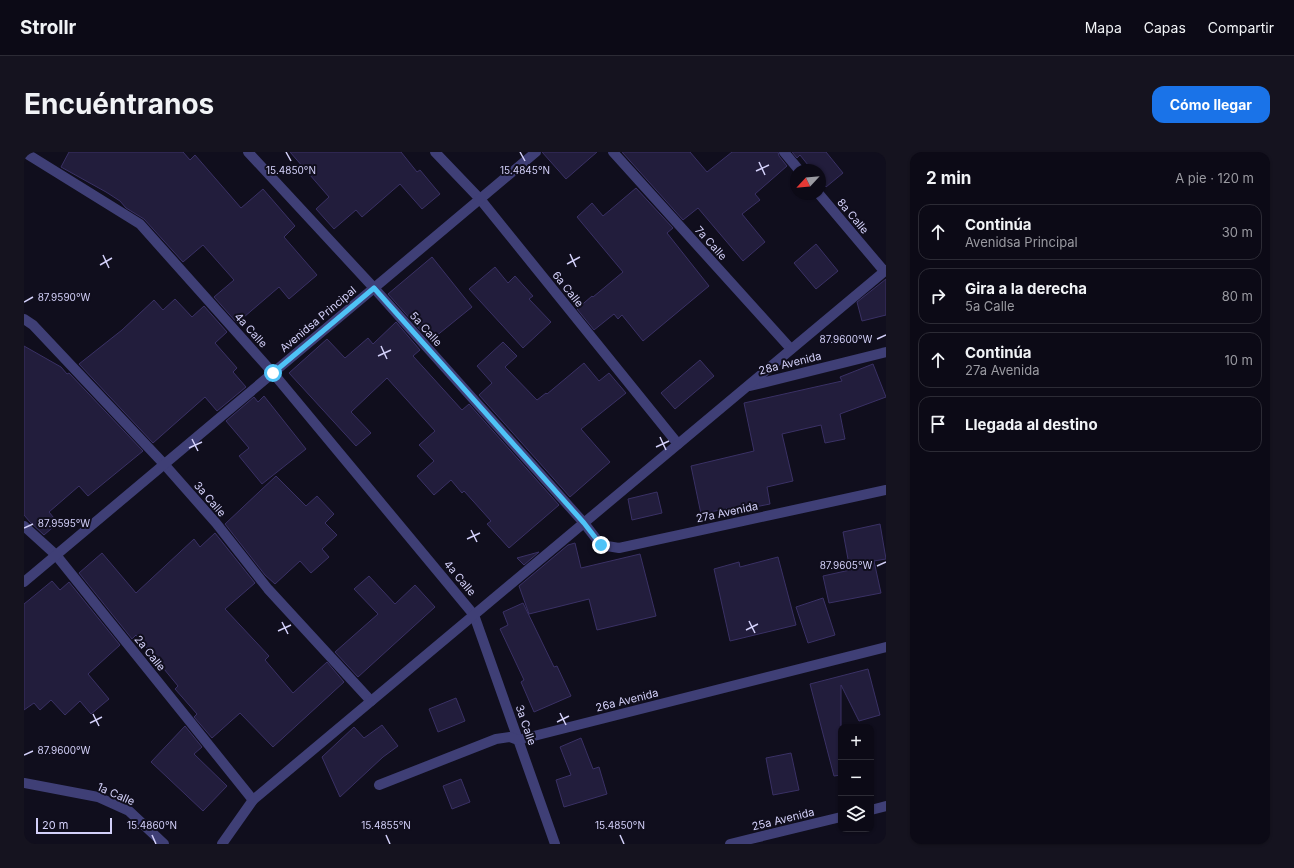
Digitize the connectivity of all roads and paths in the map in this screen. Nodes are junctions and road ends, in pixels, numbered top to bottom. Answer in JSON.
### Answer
{"nodes":[{"id":1,"x":24,"y":152,"type":"edge"},
{"id":2,"x":248,"y":152,"type":"edge"},
{"id":3,"x":435,"y":152,"type":"edge"},
{"id":4,"x":536,"y":152,"type":"edge"},
{"id":5,"x":613,"y":152,"type":"edge"},
{"id":6,"x":784,"y":152,"type":"edge"},
{"id":7,"x":794,"y":164,"type":"edge"},
{"id":8,"x":480,"y":199,"type":"junction"},
{"id":9,"x":824,"y":200,"type":"edge"},
{"id":10,"x":885,"y":270,"type":"edge"},
{"id":11,"x":374,"y":288,"type":"junction"},
{"id":12,"x":24,"y":319,"type":"edge"},
{"id":13,"x":792,"y":349,"type":"junction"},
{"id":14,"x":886,"y":352,"type":"edge"},
{"id":15,"x":273,"y":373,"type":"junction"},
{"id":16,"x":747,"y":386,"type":"junction"},
{"id":17,"x":678,"y":444,"type":"junction"},
{"id":18,"x":164,"y":464,"type":"junction"},
{"id":19,"x":886,"y":490,"type":"edge"},
{"id":20,"x":584,"y":523,"type":"junction"},
{"id":21,"x":24,"y":526,"type":"edge"},
{"id":22,"x":56,"y":555,"type":"junction"},
{"id":23,"x":24,"y":582,"type":"edge"},
{"id":24,"x":474,"y":615,"type":"junction"},
{"id":25,"x":886,"y":647,"type":"edge"},
{"id":26,"x":371,"y":701,"type":"junction"},
{"id":27,"x":518,"y":740,"type":"junction"},
{"id":28,"x":24,"y":783,"type":"edge"},
{"id":29,"x":379,"y":785,"type":"dead end"},
{"id":30,"x":253,"y":800,"type":"junction"},
{"id":31,"x":886,"y":806,"type":"edge"},
{"id":32,"x":874,"y":809,"type":"edge"},
{"id":33,"x":838,"y":818,"type":"edge"},
{"id":34,"x":164,"y":844,"type":"edge"},
{"id":35,"x":222,"y":844,"type":"edge"},
{"id":36,"x":555,"y":844,"type":"edge"},
{"id":37,"x":730,"y":844,"type":"edge"}],
"edges":[{"from":1,"to":15,"type":"street","name":"4a Calle"},
{"from":2,"to":11,"type":"street","name":"5a Calle"},
{"from":3,"to":8,"type":"street","name":"6a Calle"},
{"from":4,"to":8,"type":"street","name":"Avenidsa Principal"},
{"from":5,"to":13,"type":"street","name":"7a Calle"},
{"from":6,"to":7,"type":"street"},
{"from":8,"to":11,"type":"street","name":"Avenidsa Principal"},
{"from":8,"to":17,"type":"street","name":"6a Calle"},
{"from":9,"to":10,"type":"street","name":"8a Calle"},
{"from":10,"to":13,"type":"street"},
{"from":11,"to":15,"type":"street","name":"Avenidsa Principal"},
{"from":11,"to":20,"type":"street","name":"5a Calle"},
{"from":12,"to":18,"type":"street","name":"3a Calle"},
{"from":13,"to":16,"type":"street"},
{"from":14,"to":16,"type":"street","name":"28a Avenida"},
{"from":15,"to":18,"type":"street","name":"Avenidsa Principal"},
{"from":15,"to":24,"type":"street","name":"4a Calle"},
{"from":16,"to":17,"type":"street"},
{"from":17,"to":20,"type":"street"},
{"from":18,"to":22,"type":"street","name":"Avenidsa Principal"},
{"from":18,"to":26,"type":"street","name":"3a Calle"},
{"from":19,"to":20,"type":"street","name":"27a Avenida"},
{"from":20,"to":24,"type":"street"},
{"from":21,"to":22,"type":"street","name":"2a Calle"},
{"from":22,"to":23,"type":"street","name":"Avenidsa Principal"},
{"from":22,"to":30,"type":"street","name":"2a Calle"},
{"from":24,"to":26,"type":"street"},
{"from":24,"to":27,"type":"street","name":"3a Calle"},
{"from":25,"to":27,"type":"street","name":"26a Avenida"},
{"from":26,"to":30,"type":"street"},
{"from":27,"to":29,"type":"street","name":"26a Avenida"},
{"from":27,"to":36,"type":"street","name":"3a Calle"},
{"from":28,"to":34,"type":"street","name":"1a Calle"},
{"from":30,"to":35,"type":"street"},
{"from":31,"to":32,"type":"street"},
{"from":33,"to":37,"type":"street","name":"25a Avenida"}]}
